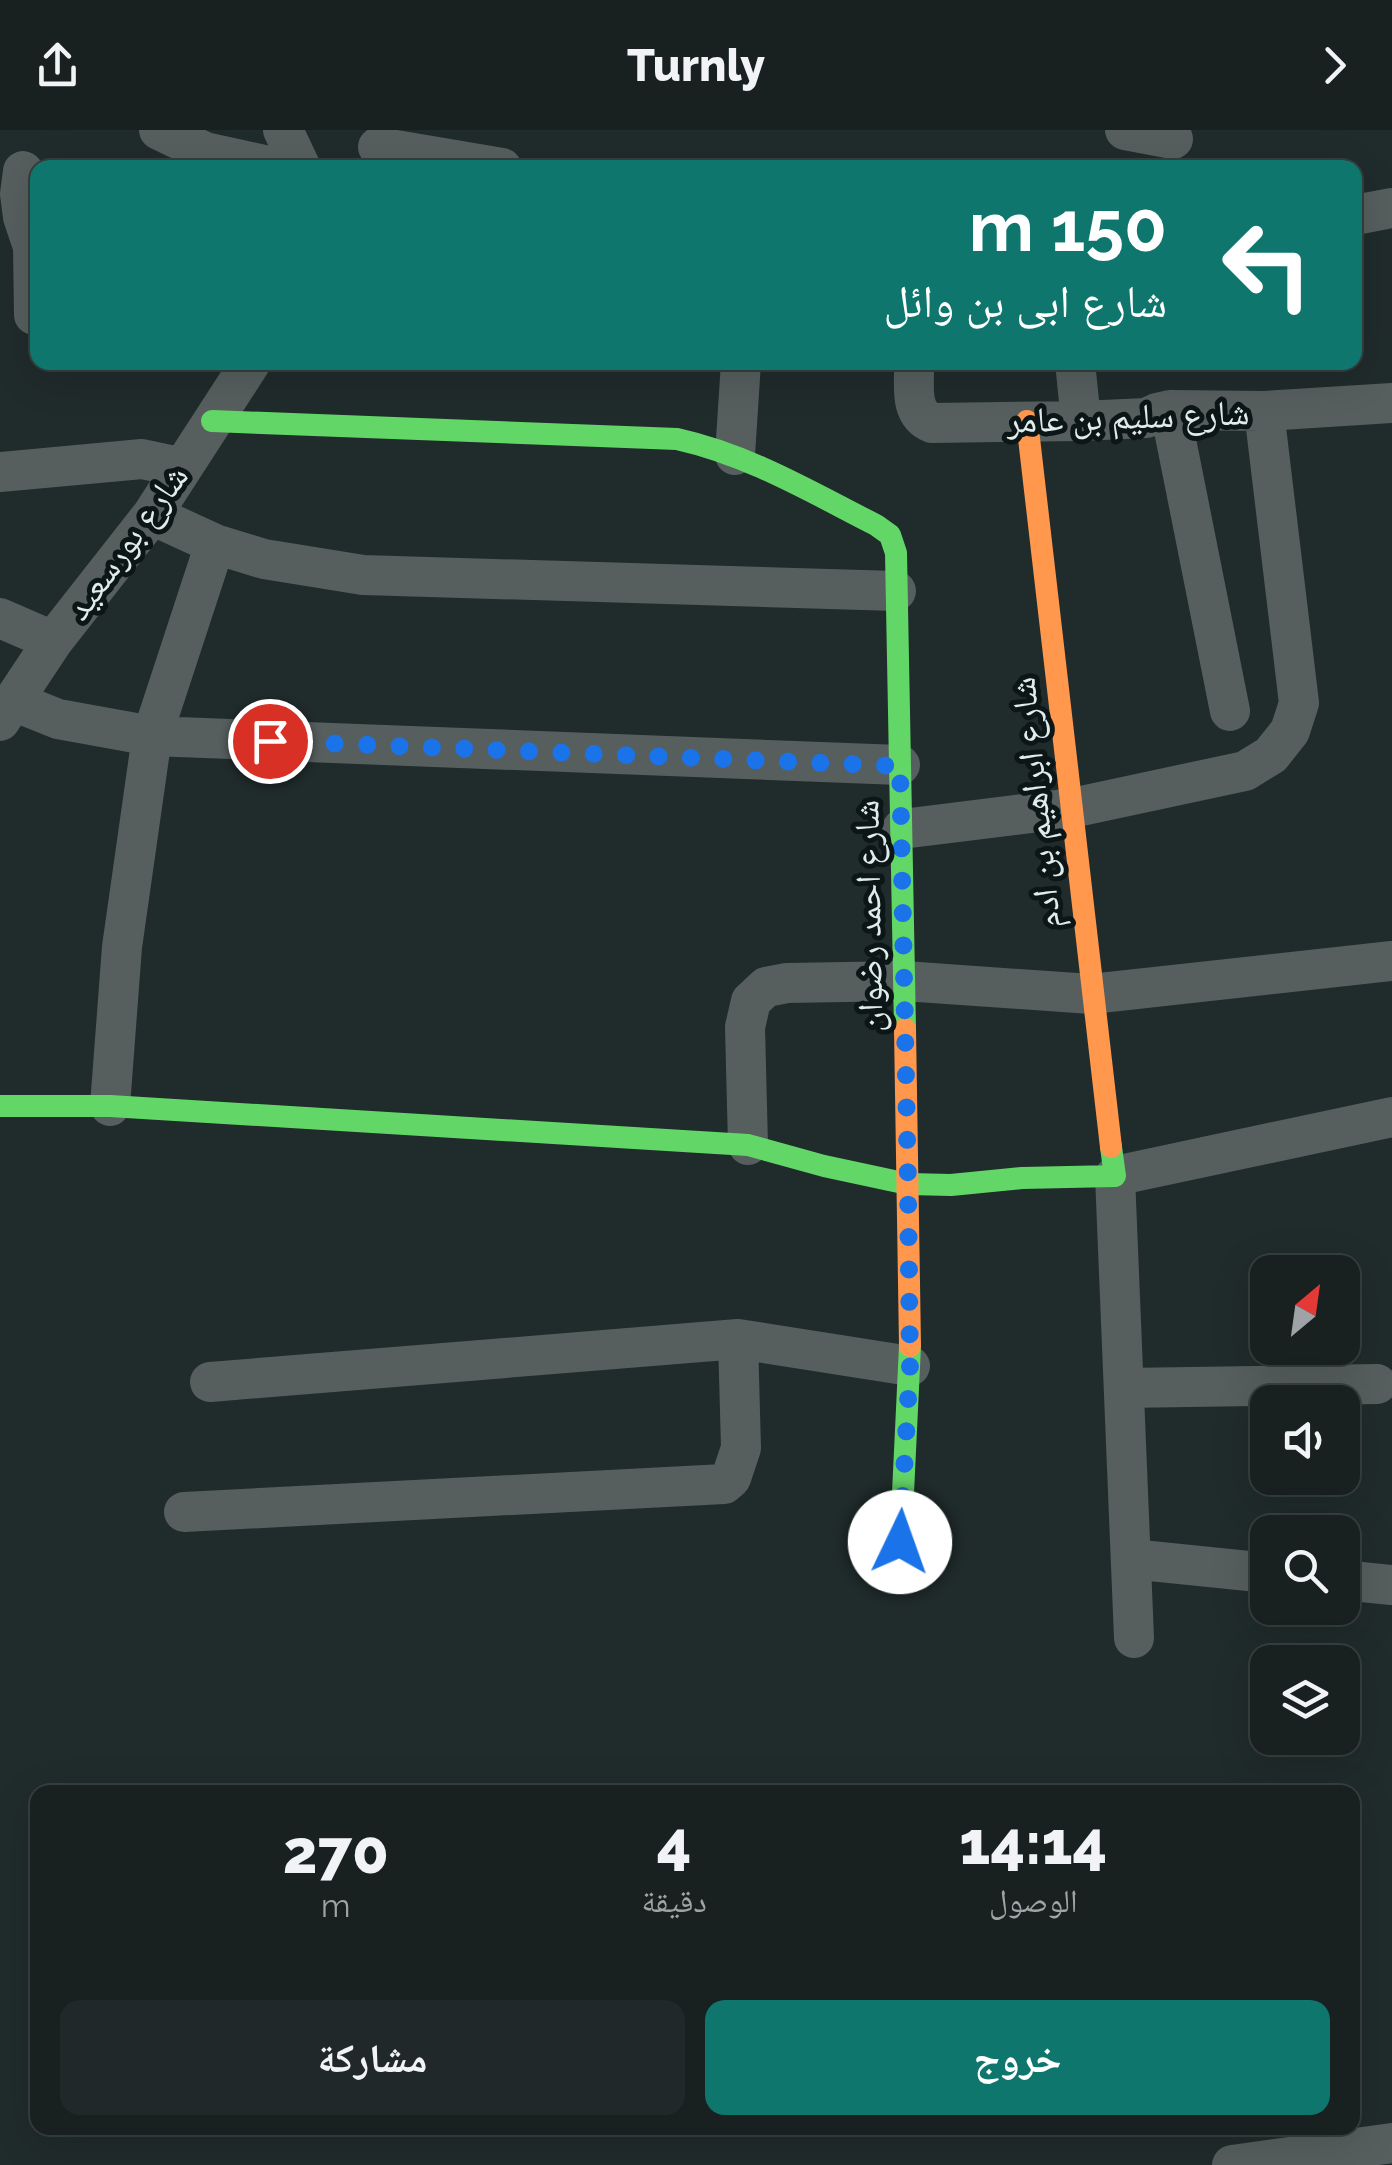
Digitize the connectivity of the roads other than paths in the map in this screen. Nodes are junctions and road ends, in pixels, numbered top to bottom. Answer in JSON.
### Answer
{"nodes":[{"id":1,"x":159,"y":130,"type":"edge"},
{"id":2,"x":283,"y":130,"type":"edge"},
{"id":3,"x":1125,"y":130,"type":"edge"},
{"id":4,"x":1176,"y":146,"type":"edge"},
{"id":5,"x":377,"y":148,"type":"edge"},
{"id":6,"x":242,"y":160,"type":"edge"},
{"id":7,"x":297,"y":160,"type":"edge"},
{"id":8,"x":452,"y":160,"type":"edge"},
{"id":9,"x":24,"y":171,"type":"dead end"},
{"id":10,"x":1392,"y":208,"type":"edge"},
{"id":11,"x":1362,"y":214,"type":"edge"},
{"id":12,"x":30,"y":239,"type":"edge"},
{"id":13,"x":30,"y":270,"type":"edge"},
{"id":14,"x":24,"y":315,"type":"edge"},
{"id":15,"x":246,"y":370,"type":"edge"},
{"id":16,"x":741,"y":370,"type":"edge"},
{"id":17,"x":914,"y":370,"type":"edge"},
{"id":18,"x":1076,"y":370,"type":"edge"},
{"id":19,"x":1392,"y":402,"type":"edge"},
{"id":20,"x":1170,"y":410,"type":"junction"},
{"id":21,"x":1264,"y":411,"type":"junction"},
{"id":22,"x":212,"y":420,"type":"junction"},
{"id":23,"x":1026,"y":421,"type":"junction"},
{"id":24,"x":1080,"y":421,"type":"junction"},
{"id":25,"x":736,"y":455,"type":"junction"},
{"id":26,"x":180,"y":470,"type":"junction"},
{"id":27,"x":0,"y":472,"type":"edge"},
{"id":28,"x":152,"y":515,"type":"junction"},
{"id":29,"x":215,"y":544,"type":"junction"},
{"id":30,"x":896,"y":592,"type":"junction"},
{"id":31,"x":0,"y":618,"type":"edge"},
{"id":32,"x":53,"y":641,"type":"junction"},
{"id":33,"x":6,"y":711,"type":"edge"},
{"id":34,"x":1230,"y":711,"type":"dead end"},
{"id":35,"x":152,"y":736,"type":"junction"},
{"id":36,"x":900,"y":766,"type":"junction"},
{"id":37,"x":1072,"y":808,"type":"junction"},
{"id":38,"x":902,"y":829,"type":"junction"},
{"id":39,"x":1392,"y":962,"type":"edge"},
{"id":40,"x":904,"y":981,"type":"junction"},
{"id":41,"x":1091,"y":994,"type":"junction"},
{"id":42,"x":0,"y":1106,"type":"edge"},
{"id":43,"x":110,"y":1106,"type":"junction"},
{"id":44,"x":1392,"y":1117,"type":"edge"},
{"id":45,"x":748,"y":1145,"type":"junction"},
{"id":46,"x":1116,"y":1176,"type":"junction"},
{"id":47,"x":908,"y":1184,"type":"junction"},
{"id":48,"x":738,"y":1339,"type":"junction"},
{"id":49,"x":910,"y":1366,"type":"junction"},
{"id":50,"x":210,"y":1382,"type":"dead end"},
{"id":51,"x":1377,"y":1384,"type":"dead end"},
{"id":52,"x":1124,"y":1388,"type":"junction"},
{"id":53,"x":184,"y":1512,"type":"dead end"},
{"id":54,"x":1131,"y":1559,"type":"junction"},
{"id":55,"x":1250,"y":1570,"type":"edge"},
{"id":56,"x":898,"y":1577,"type":"dead end"},
{"id":57,"x":1360,"y":1582,"type":"edge"},
{"id":58,"x":1392,"y":1585,"type":"edge"},
{"id":59,"x":1134,"y":1638,"type":"dead end"},
{"id":60,"x":1392,"y":2143,"type":"edge"},
{"id":61,"x":1232,"y":2165,"type":"edge"}],
"edges":[{"from":1,"to":6,"type":"street"},
{"from":2,"to":7,"type":"street"},
{"from":3,"to":4,"type":"street"},
{"from":5,"to":8,"type":"street"},
{"from":9,"to":12,"type":"street"},
{"from":10,"to":11,"type":"street"},
{"from":13,"to":14,"type":"street"},
{"from":15,"to":22,"type":"street","name":"شارع بورسعيد"},
{"from":16,"to":25,"type":"street"},
{"from":17,"to":23,"type":"street","name":"شارع سليم بن عامر"},
{"from":18,"to":24,"type":"street"},
{"from":19,"to":21,"type":"street","name":"شارع سليم بن عامر"},
{"from":20,"to":21,"type":"street","name":"شارع سليم بن عامر"},
{"from":20,"to":24,"type":"street","name":"شارع سليم بن عامر"},
{"from":20,"to":34,"type":"street"},
{"from":21,"to":37,"type":"street"},
{"from":22,"to":25,"type":"street","name":"شارع احمد رضوان"},
{"from":22,"to":26,"type":"street","name":"شارع بورسعيد"},
{"from":23,"to":24,"type":"street","name":"شارع سليم بن عامر"},
{"from":23,"to":37,"type":"street","name":"شارع ابراهيم بن ادم"},
{"from":25,"to":30,"type":"street","name":"شارع احمد رضوان"},
{"from":26,"to":27,"type":"street"},
{"from":26,"to":28,"type":"street","name":"شارع بورسعيد"},
{"from":28,"to":29,"type":"street"},
{"from":28,"to":32,"type":"street","name":"شارع بورسعيد"},
{"from":29,"to":30,"type":"street"},
{"from":29,"to":35,"type":"street"},
{"from":30,"to":36,"type":"street","name":"شارع احمد رضوان"},
{"from":31,"to":32,"type":"street"},
{"from":32,"to":33,"type":"street","name":"شارع بورسعيد"},
{"from":33,"to":35,"type":"street"},
{"from":35,"to":36,"type":"street"},
{"from":35,"to":43,"type":"street"},
{"from":36,"to":38,"type":"street","name":"شارع احمد رضوان"},
{"from":37,"to":38,"type":"street"},
{"from":37,"to":41,"type":"street","name":"شارع ابراهيم بن ادم"},
{"from":38,"to":40,"type":"street","name":"شارع احمد رضوان"},
{"from":39,"to":41,"type":"street"},
{"from":40,"to":41,"type":"street"},
{"from":40,"to":45,"type":"street"},
{"from":40,"to":47,"type":"street","name":"شارع احمد رضوان"},
{"from":41,"to":46,"type":"street","name":"شارع ابراهيم بن ادم"},
{"from":42,"to":43,"type":"street"},
{"from":43,"to":45,"type":"street"},
{"from":44,"to":46,"type":"street"},
{"from":45,"to":47,"type":"street"},
{"from":46,"to":47,"type":"street"},
{"from":46,"to":52,"type":"street"},
{"from":47,"to":49,"type":"street","name":"شارع احمد رضوان"},
{"from":48,"to":49,"type":"street"},
{"from":48,"to":50,"type":"street"},
{"from":48,"to":53,"type":"street"},
{"from":49,"to":56,"type":"street","name":"شارع احمد رضوان"},
{"from":51,"to":52,"type":"street"},
{"from":52,"to":54,"type":"street"},
{"from":54,"to":55,"type":"street"},
{"from":54,"to":59,"type":"street"},
{"from":57,"to":58,"type":"street"},
{"from":60,"to":61,"type":"street"}]}
